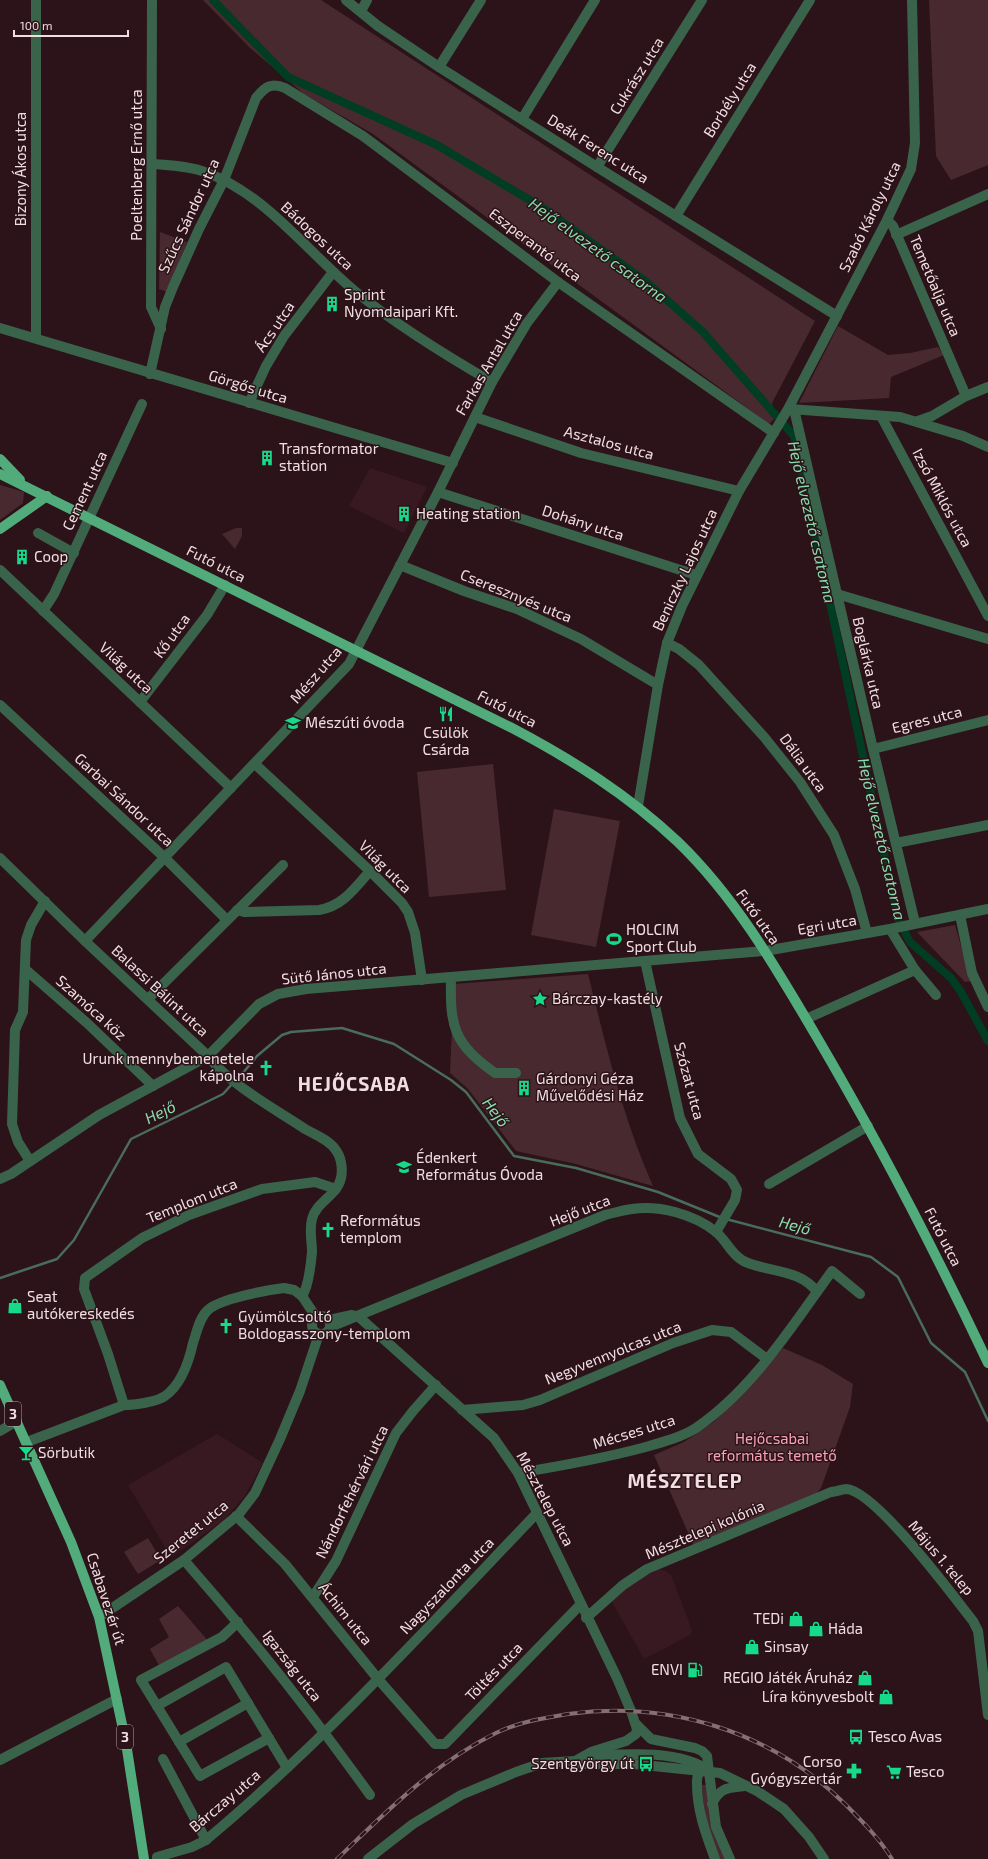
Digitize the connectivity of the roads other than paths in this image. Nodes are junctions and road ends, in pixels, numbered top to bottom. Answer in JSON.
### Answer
{"nodes":[{"id":1,"x":36,"y":0,"type":"edge"},
{"id":2,"x":152,"y":0,"type":"edge"},
{"id":3,"x":346,"y":0,"type":"edge"},
{"id":4,"x":367,"y":0,"type":"edge"},
{"id":5,"x":481,"y":0,"type":"edge"},
{"id":6,"x":596,"y":0,"type":"edge"},
{"id":7,"x":702,"y":0,"type":"edge"},
{"id":8,"x":810,"y":0,"type":"edge"},
{"id":9,"x":912,"y":0,"type":"edge"},
{"id":10,"x":361,"y":11,"type":"junction"},
{"id":11,"x":439,"y":67,"type":"junction"},
{"id":12,"x":276,"y":84,"type":"joint"},
{"id":13,"x":522,"y":118,"type":"junction"},
{"id":14,"x":152,"y":164,"type":"junction"},
{"id":15,"x":597,"y":167,"type":"junction"},
{"id":16,"x":224,"y":180,"type":"junction"},
{"id":17,"x":988,"y":194,"type":"edge"},
{"id":18,"x":676,"y":216,"type":"junction"},
{"id":19,"x":887,"y":220,"type":"junction"},
{"id":20,"x":896,"y":235,"type":"junction"},
{"id":21,"x":334,"y":272,"type":"junction"},
{"id":22,"x":558,"y":282,"type":"junction"},
{"id":23,"x":837,"y":316,"type":"junction"},
{"id":24,"x":0,"y":328,"type":"edge"},
{"id":25,"x":161,"y":329,"type":"junction"},
{"id":26,"x":36,"y":338,"type":"junction"},
{"id":27,"x":150,"y":374,"type":"junction"},
{"id":28,"x":492,"y":382,"type":"junction"},
{"id":29,"x":988,"y":387,"type":"edge"},
{"id":30,"x":966,"y":396,"type":"junction"},
{"id":31,"x":249,"y":403,"type":"junction"},
{"id":32,"x":142,"y":404,"type":"dead end"},
{"id":33,"x":789,"y":411,"type":"junction"},
{"id":34,"x":881,"y":416,"type":"junction"},
{"id":35,"x":475,"y":417,"type":"junction"},
{"id":36,"x":918,"y":421,"type":"junction"},
{"id":37,"x":776,"y":430,"type":"junction"},
{"id":38,"x":988,"y":448,"type":"edge"},
{"id":39,"x":0,"y":459,"type":"edge"},
{"id":40,"x":452,"y":463,"type":"junction"},
{"id":41,"x":0,"y":474,"type":"edge"},
{"id":42,"x":26,"y":486,"type":"junction"},
{"id":43,"x":738,"y":491,"type":"junction"},
{"id":44,"x":438,"y":492,"type":"junction"},
{"id":45,"x":47,"y":496,"type":"junction"},
{"id":46,"x":90,"y":518,"type":"junction"},
{"id":47,"x":0,"y":530,"type":"edge"},
{"id":48,"x":38,"y":533,"type":"dead end"},
{"id":49,"x":74,"y":553,"type":"junction"},
{"id":50,"x":400,"y":565,"type":"junction"},
{"id":51,"x":0,"y":570,"type":"edge"},
{"id":52,"x":696,"y":574,"type":"junction"},
{"id":53,"x":225,"y":585,"type":"junction"},
{"id":54,"x":837,"y":594,"type":"junction"},
{"id":55,"x":43,"y":611,"type":"junction"},
{"id":56,"x":988,"y":616,"type":"edge"},
{"id":57,"x":988,"y":639,"type":"edge"},
{"id":58,"x":667,"y":643,"type":"junction"},
{"id":59,"x":356,"y":651,"type":"junction"},
{"id":60,"x":658,"y":685,"type":"junction"},
{"id":61,"x":140,"y":702,"type":"junction"},
{"id":62,"x":0,"y":705,"type":"edge"},
{"id":63,"x":988,"y":720,"type":"edge"},
{"id":64,"x":873,"y":749,"type":"junction"},
{"id":65,"x":254,"y":764,"type":"junction"},
{"id":66,"x":231,"y":788,"type":"junction"},
{"id":67,"x":638,"y":806,"type":"junction"},
{"id":68,"x":988,"y":825,"type":"edge"},
{"id":69,"x":896,"y":843,"type":"junction"},
{"id":70,"x":0,"y":858,"type":"edge"},
{"id":71,"x":165,"y":858,"type":"junction"},
{"id":72,"x":283,"y":865,"type":"dead end"},
{"id":73,"x":370,"y":871,"type":"junction"},
{"id":74,"x":45,"y":901,"type":"junction"},
{"id":75,"x":237,"y":910,"type":"junction"},
{"id":76,"x":988,"y":910,"type":"edge"},
{"id":77,"x":960,"y":915,"type":"junction"},
{"id":78,"x":226,"y":919,"type":"junction"},
{"id":79,"x":913,"y":924,"type":"junction"},
{"id":80,"x":890,"y":929,"type":"junction"},
{"id":81,"x":868,"y":933,"type":"junction"},
{"id":82,"x":86,"y":941,"type":"junction"},
{"id":83,"x":764,"y":951,"type":"junction"},
{"id":84,"x":645,"y":961,"type":"junction"},
{"id":85,"x":25,"y":969,"type":"junction"},
{"id":86,"x":915,"y":970,"type":"junction"},
{"id":87,"x":451,"y":977,"type":"junction"},
{"id":88,"x":422,"y":980,"type":"junction"},
{"id":89,"x":936,"y":995,"type":"dead end"},
{"id":90,"x":148,"y":999,"type":"junction"},
{"id":91,"x":988,"y":1007,"type":"edge"},
{"id":92,"x":806,"y":1019,"type":"junction"},
{"id":93,"x":208,"y":1056,"type":"junction"},
{"id":94,"x":516,"y":1073,"type":"dead end"},
{"id":95,"x":153,"y":1086,"type":"junction"},
{"id":96,"x":868,"y":1126,"type":"junction"},
{"id":97,"x":30,"y":1161,"type":"junction"},
{"id":98,"x":0,"y":1179,"type":"edge"},
{"id":99,"x":769,"y":1184,"type":"dead end"},
{"id":100,"x":336,"y":1190,"type":"junction"},
{"id":101,"x":720,"y":1225,"type":"junction"},
{"id":102,"x":817,"y":1292,"type":"junction"},
{"id":103,"x":860,"y":1294,"type":"dead end"},
{"id":104,"x":302,"y":1296,"type":"junction"},
{"id":105,"x":359,"y":1316,"type":"junction"},
{"id":106,"x":316,"y":1317,"type":"junction"},
{"id":107,"x":330,"y":1324,"type":"junction"},
{"id":108,"x":319,"y":1334,"type":"junction"},
{"id":109,"x":767,"y":1359,"type":"junction"},
{"id":110,"x":988,"y":1363,"type":"edge"},
{"id":111,"x":0,"y":1385,"type":"edge"},
{"id":112,"x":436,"y":1385,"type":"junction"},
{"id":113,"x":124,"y":1405,"type":"junction"},
{"id":114,"x":462,"y":1410,"type":"junction"},
{"id":115,"x":17,"y":1422,"type":"junction"},
{"id":116,"x":0,"y":1431,"type":"edge"},
{"id":117,"x":27,"y":1442,"type":"junction"},
{"id":118,"x":518,"y":1473,"type":"junction"},
{"id":119,"x":847,"y":1489,"type":"joint"},
{"id":120,"x":537,"y":1513,"type":"junction"},
{"id":121,"x":236,"y":1516,"type":"junction"},
{"id":122,"x":184,"y":1560,"type":"junction"},
{"id":123,"x":313,"y":1597,"type":"junction"},
{"id":124,"x":580,"y":1605,"type":"junction"},
{"id":125,"x":99,"y":1617,"type":"junction"},
{"id":126,"x":586,"y":1618,"type":"junction"},
{"id":127,"x":238,"y":1622,"type":"junction"},
{"id":128,"x":378,"y":1679,"type":"junction"},
{"id":129,"x":118,"y":1699,"type":"junction"},
{"id":130,"x":248,"y":1704,"type":"junction"},
{"id":131,"x":157,"y":1706,"type":"junction"},
{"id":132,"x":988,"y":1714,"type":"edge"},
{"id":133,"x":636,"y":1724,"type":"junction"},
{"id":134,"x":325,"y":1732,"type":"junction"},
{"id":135,"x":427,"y":1734,"type":"joint"},
{"id":136,"x":269,"y":1738,"type":"junction"},
{"id":137,"x":179,"y":1742,"type":"junction"},
{"id":138,"x":163,"y":1758,"type":"dead end"},
{"id":139,"x":578,"y":1759,"type":"junction"},
{"id":140,"x":0,"y":1760,"type":"edge"},
{"id":141,"x":287,"y":1768,"type":"junction"},
{"id":142,"x":701,"y":1772,"type":"junction"},
{"id":143,"x":746,"y":1786,"type":"junction"},
{"id":144,"x":370,"y":1795,"type":"dead end"},
{"id":145,"x":712,"y":1804,"type":"junction"},
{"id":146,"x":206,"y":1840,"type":"junction"},
{"id":147,"x":144,"y":1859,"type":"edge"},
{"id":148,"x":157,"y":1859,"type":"edge"},
{"id":149,"x":368,"y":1859,"type":"edge"},
{"id":150,"x":715,"y":1859,"type":"edge"},
{"id":151,"x":730,"y":1859,"type":"edge"},
{"id":152,"x":824,"y":1859,"type":"edge"}],
"edges":[{"from":1,"to":26,"type":"street","name":"Bizony Ákos utca"},
{"from":2,"to":14,"type":"street","name":"Poeltenberg Ernő utca"},
{"from":3,"to":10,"type":"street","name":"Deák Ferenc utca"},
{"from":4,"to":10,"type":"street"},
{"from":5,"to":11,"type":"street"},
{"from":6,"to":13,"type":"street"},
{"from":7,"to":15,"type":"street","name":"Cukrász utca"},
{"from":8,"to":18,"type":"street","name":"Borbély utca"},
{"from":9,"to":19,"type":"street","name":"Szabó Károly utca"},
{"from":10,"to":11,"type":"street","name":"Deák Ferenc utca"},
{"from":11,"to":13,"type":"street","name":"Deák Ferenc utca"},
{"from":12,"to":16,"type":"street","name":"Szűcs Sándor utca"},
{"from":12,"to":22,"type":"street","name":"Eszperantó utca"},
{"from":13,"to":15,"type":"street","name":"Deák Ferenc utca"},
{"from":14,"to":16,"type":"street","name":"Bádogos utca"},
{"from":14,"to":25,"type":"street","name":"Poeltenberg Ernő utca"},
{"from":15,"to":18,"type":"street","name":"Deák Ferenc utca"},
{"from":16,"to":21,"type":"street","name":"Bádogos utca"},
{"from":16,"to":25,"type":"street","name":"Szűcs Sándor utca"},
{"from":17,"to":20,"type":"street","name":"Temetőalja utca"},
{"from":18,"to":23,"type":"street","name":"Deák Ferenc utca"},
{"from":19,"to":20,"type":"street"},
{"from":19,"to":23,"type":"street","name":"Szabó Károly utca"},
{"from":20,"to":30,"type":"street","name":"Temetőalja utca"},
{"from":21,"to":28,"type":"street","name":"Bádogos utca"},
{"from":21,"to":31,"type":"street","name":"Ács utca"},
{"from":22,"to":28,"type":"street","name":"Farkas Antal utca"},
{"from":22,"to":37,"type":"street","name":"Eszperantó utca"},
{"from":23,"to":33,"type":"street","name":"Szabó Károly utca"},
{"from":24,"to":26,"type":"street","name":"Görgős utca"},
{"from":25,"to":27,"type":"street","name":"Szűcs Sándor utca"},
{"from":26,"to":27,"type":"street","name":"Görgős utca"},
{"from":27,"to":31,"type":"street","name":"Görgős utca"},
{"from":28,"to":35,"type":"street","name":"Farkas Antal utca"},
{"from":29,"to":30,"type":"street"},
{"from":30,"to":36,"type":"street"},
{"from":31,"to":40,"type":"street","name":"Görgős utca"},
{"from":32,"to":46,"type":"street","name":"Cement utca"},
{"from":33,"to":34,"type":"street"},
{"from":33,"to":37,"type":"street","name":"Szabó Károly utca"},
{"from":33,"to":54,"type":"street","name":"Boglárka utca"},
{"from":34,"to":36,"type":"street"},
{"from":34,"to":56,"type":"street","name":"Izsó Miklós utca"},
{"from":35,"to":40,"type":"street","name":"Farkas Antal utca"},
{"from":35,"to":43,"type":"street","name":"Asztalos utca"},
{"from":36,"to":38,"type":"street"},
{"from":37,"to":43,"type":"street","name":"Beniczky Lajos utca"},
{"from":39,"to":42,"type":"main road"},
{"from":40,"to":44,"type":"street","name":"Farkas Antal utca"},
{"from":41,"to":42,"type":"main road","name":"Futó utca"},
{"from":42,"to":45,"type":"main road","name":"Futó utca"},
{"from":43,"to":52,"type":"street","name":"Beniczky Lajos utca"},
{"from":44,"to":50,"type":"street","name":"Farkas Antal utca"},
{"from":44,"to":52,"type":"street","name":"Dohány utca"},
{"from":45,"to":46,"type":"main road","name":"Futó utca"},
{"from":45,"to":47,"type":"main road"},
{"from":46,"to":49,"type":"street","name":"Cement utca"},
{"from":46,"to":53,"type":"main road","name":"Futó utca"},
{"from":48,"to":49,"type":"street"},
{"from":49,"to":55,"type":"street","name":"Cement utca"},
{"from":50,"to":59,"type":"street","name":"Mész utca"},
{"from":50,"to":60,"type":"street","name":"Cseresznyés utca"},
{"from":51,"to":55,"type":"street","name":"Világ utca"},
{"from":52,"to":58,"type":"street","name":"Beniczky Lajos utca"},
{"from":53,"to":59,"type":"main road","name":"Futó utca"},
{"from":53,"to":61,"type":"street","name":"Kő utca"},
{"from":54,"to":57,"type":"street"},
{"from":54,"to":64,"type":"street","name":"Boglárka utca"},
{"from":55,"to":61,"type":"street","name":"Világ utca"},
{"from":58,"to":60,"type":"street","name":"Beniczky Lajos utca"},
{"from":58,"to":81,"type":"street","name":"Dália utca"},
{"from":59,"to":65,"type":"street","name":"Mész utca"},
{"from":59,"to":67,"type":"main road","name":"Futó utca"},
{"from":60,"to":67,"type":"street","name":"Beniczky Lajos utca"},
{"from":61,"to":66,"type":"street","name":"Világ utca"},
{"from":62,"to":71,"type":"street","name":"Garbai Sándor utca"},
{"from":63,"to":64,"type":"street","name":"Egres utca"},
{"from":64,"to":69,"type":"street","name":"Boglárka utca"},
{"from":65,"to":66,"type":"street","name":"Mész utca"},
{"from":65,"to":73,"type":"street","name":"Világ utca"},
{"from":66,"to":71,"type":"street","name":"Mész utca"},
{"from":67,"to":83,"type":"main road","name":"Futó utca"},
{"from":68,"to":69,"type":"street"},
{"from":69,"to":79,"type":"street","name":"Boglárka utca"},
{"from":70,"to":74,"type":"street","name":"Balassi Bálint utca"},
{"from":71,"to":78,"type":"street","name":"Garbai Sándor utca"},
{"from":71,"to":82,"type":"street","name":"Mész utca"},
{"from":72,"to":75,"type":"street"},
{"from":73,"to":75,"type":"street"},
{"from":73,"to":88,"type":"street","name":"Világ utca"},
{"from":74,"to":82,"type":"street","name":"Balassi Bálint utca"},
{"from":74,"to":85,"type":"street"},
{"from":75,"to":78,"type":"street"},
{"from":76,"to":77,"type":"street","name":"Egri utca"},
{"from":77,"to":79,"type":"street","name":"Egri utca"},
{"from":77,"to":91,"type":"street"},
{"from":78,"to":90,"type":"street"},
{"from":79,"to":80,"type":"street","name":"Egri utca"},
{"from":80,"to":81,"type":"street","name":"Egri utca"},
{"from":80,"to":86,"type":"street"},
{"from":81,"to":83,"type":"street","name":"Egri utca"},
{"from":82,"to":90,"type":"street","name":"Balassi Bálint utca"},
{"from":83,"to":84,"type":"street","name":"Egri utca"},
{"from":83,"to":92,"type":"main road","name":"Futó utca"},
{"from":84,"to":87,"type":"street","name":"Sütő János utca"},
{"from":84,"to":101,"type":"street","name":"Szózat utca"},
{"from":85,"to":95,"type":"street","name":"Szamóca köz"},
{"from":85,"to":97,"type":"street"},
{"from":86,"to":89,"type":"street"},
{"from":86,"to":92,"type":"street"},
{"from":87,"to":88,"type":"street","name":"Sütő János utca"},
{"from":87,"to":94,"type":"street"},
{"from":88,"to":93,"type":"street","name":"Sütő János utca"},
{"from":90,"to":93,"type":"street","name":"Balassi Bálint utca"},
{"from":92,"to":96,"type":"main road","name":"Futó utca"},
{"from":93,"to":95,"type":"street","name":"Sütő János utca"},
{"from":93,"to":100,"type":"street","name":"Balassi Bálint utca"},
{"from":95,"to":97,"type":"street","name":"Sütő János utca"},
{"from":96,"to":99,"type":"street"},
{"from":96,"to":110,"type":"main road","name":"Futó utca"},
{"from":97,"to":98,"type":"street","name":"Sütő János utca"},
{"from":100,"to":104,"type":"street","name":"Balassi Bálint utca"},
{"from":100,"to":113,"type":"street","name":"Templom utca"},
{"from":101,"to":102,"type":"street","name":"Hejő utca"},
{"from":101,"to":105,"type":"street","name":"Hejő utca"},
{"from":102,"to":103,"type":"street","name":"Mécses utca"},
{"from":102,"to":109,"type":"street","name":"Mécses utca"},
{"from":104,"to":106,"type":"street"},
{"from":104,"to":113,"type":"street"},
{"from":105,"to":107,"type":"street","name":"Hejő utca"},
{"from":105,"to":112,"type":"street","name":"Mésztelep utca"},
{"from":106,"to":107,"type":"street"},
{"from":106,"to":108,"type":"street"},
{"from":107,"to":108,"type":"street"},
{"from":108,"to":121,"type":"street","name":"Szeretet utca"},
{"from":109,"to":114,"type":"street","name":"Negyvennyolcas utca"},
{"from":109,"to":118,"type":"street","name":"Mécses utca"},
{"from":111,"to":115,"type":"main road","name":"Csabavezér út","number":"3"},
{"from":112,"to":114,"type":"street","name":"Mésztelep utca"},
{"from":112,"to":123,"type":"street","name":"Nándorfehérvári utca"},
{"from":113,"to":117,"type":"street"},
{"from":114,"to":118,"type":"street","name":"Mésztelep utca"},
{"from":115,"to":116,"type":"street"},
{"from":115,"to":117,"type":"main road","name":"Csabavezér út","number":"3"},
{"from":117,"to":125,"type":"main road","name":"Csabavezér út","number":"3"},
{"from":118,"to":120,"type":"street","name":"Mésztelep utca"},
{"from":119,"to":126,"type":"street","name":"Mésztelepi kolónia"},
{"from":119,"to":132,"type":"street","name":"Május 1. telep"},
{"from":120,"to":124,"type":"street","name":"Mésztelep utca"},
{"from":120,"to":128,"type":"street","name":"Nagyszalonta utca"},
{"from":121,"to":122,"type":"street","name":"Szeretet utca"},
{"from":121,"to":123,"type":"street","name":"Áchim utca"},
{"from":122,"to":125,"type":"street","name":"Szeretet utca"},
{"from":122,"to":127,"type":"street","name":"Igazság utca"},
{"from":123,"to":128,"type":"street","name":"Áchim utca"},
{"from":124,"to":126,"type":"street","name":"Mésztelep utca"},
{"from":124,"to":135,"type":"street","name":"Töltés utca"},
{"from":125,"to":129,"type":"main road","name":"Csabavezér út","number":"3"},
{"from":126,"to":133,"type":"street","name":"Mésztelep utca"},
{"from":127,"to":131,"type":"street"},
{"from":127,"to":134,"type":"street","name":"Igazság utca"},
{"from":128,"to":134,"type":"street","name":"Bárczay utca"},
{"from":128,"to":135,"type":"street","name":"Áchim utca"},
{"from":129,"to":140,"type":"street"},
{"from":129,"to":147,"type":"main road","name":"Csabavezér út","number":"3"},
{"from":130,"to":131,"type":"street"},
{"from":130,"to":136,"type":"street"},
{"from":130,"to":137,"type":"street"},
{"from":131,"to":137,"type":"street"},
{"from":133,"to":139,"type":"street"},
{"from":133,"to":142,"type":"street","name":"Mésztelep utca"},
{"from":134,"to":141,"type":"street","name":"Bárczay utca"},
{"from":134,"to":144,"type":"street","name":"Igazság utca"},
{"from":136,"to":137,"type":"street","name":"Bárczay utca"},
{"from":136,"to":141,"type":"street"},
{"from":138,"to":146,"type":"street"},
{"from":139,"to":142,"type":"street"},
{"from":139,"to":142,"type":"street"},
{"from":139,"to":149,"type":"street"},
{"from":141,"to":146,"type":"street","name":"Bárczay utca"},
{"from":142,"to":143,"type":"street"},
{"from":142,"to":145,"type":"street"},
{"from":142,"to":150,"type":"street"},
{"from":143,"to":145,"type":"street"},
{"from":143,"to":152,"type":"street"},
{"from":145,"to":151,"type":"street"},
{"from":146,"to":148,"type":"street","name":"Bárczay utca"}]}
